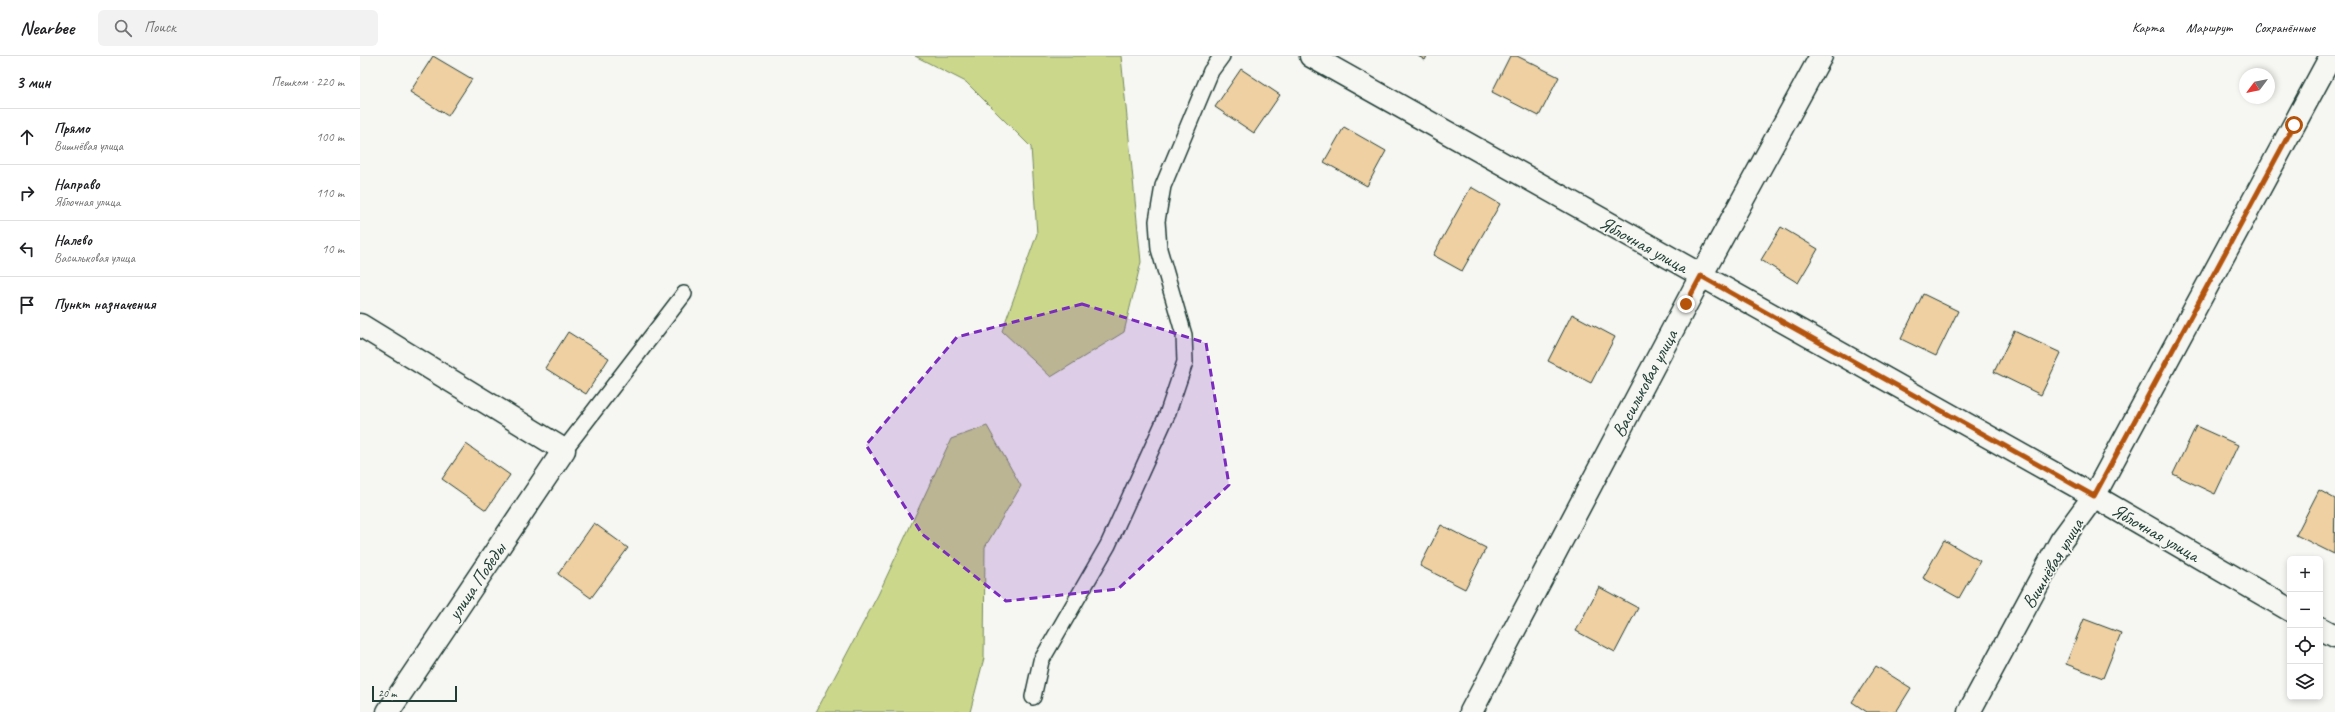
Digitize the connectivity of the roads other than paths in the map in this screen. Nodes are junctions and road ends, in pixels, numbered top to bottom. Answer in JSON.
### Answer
{"nodes":[{"id":1,"x":1222,"y":56,"type":"edge"},
{"id":2,"x":1311,"y":56,"type":"edge"},
{"id":3,"x":1820,"y":56,"type":"edge"},
{"id":4,"x":2331,"y":56,"type":"edge"},
{"id":5,"x":1701,"y":276,"type":"junction"},
{"id":6,"x":684,"y":294,"type":"dead end"},
{"id":7,"x":360,"y":325,"type":"edge"},
{"id":8,"x":564,"y":450,"type":"junction"},
{"id":9,"x":2094,"y":496,"type":"junction"},
{"id":10,"x":2287,"y":608,"type":"edge"},
{"id":11,"x":2323,"y":630,"type":"edge"},
{"id":12,"x":2335,"y":636,"type":"edge"},
{"id":13,"x":1033,"y":697,"type":"dead end"},
{"id":14,"x":388,"y":712,"type":"edge"},
{"id":15,"x":1471,"y":712,"type":"edge"},
{"id":16,"x":1969,"y":712,"type":"edge"}],
"edges":[{"from":1,"to":13,"type":"lane"},
{"from":2,"to":5,"type":"street","name":"Яблочная улица"},
{"from":3,"to":5,"type":"street","name":"Васильковая улица"},
{"from":4,"to":9,"type":"street","name":"Вишнёвая улица"},
{"from":5,"to":9,"type":"street","name":"Яблочная улица"},
{"from":5,"to":15,"type":"street","name":"Васильковая улица"},
{"from":6,"to":8,"type":"lane"},
{"from":7,"to":8,"type":"street"},
{"from":8,"to":14,"type":"street","name":"улица Победы"},
{"from":9,"to":10,"type":"street","name":"Яблочная улица"},
{"from":9,"to":16,"type":"street","name":"Вишнёвая улица"},
{"from":11,"to":12,"type":"street"}]}
